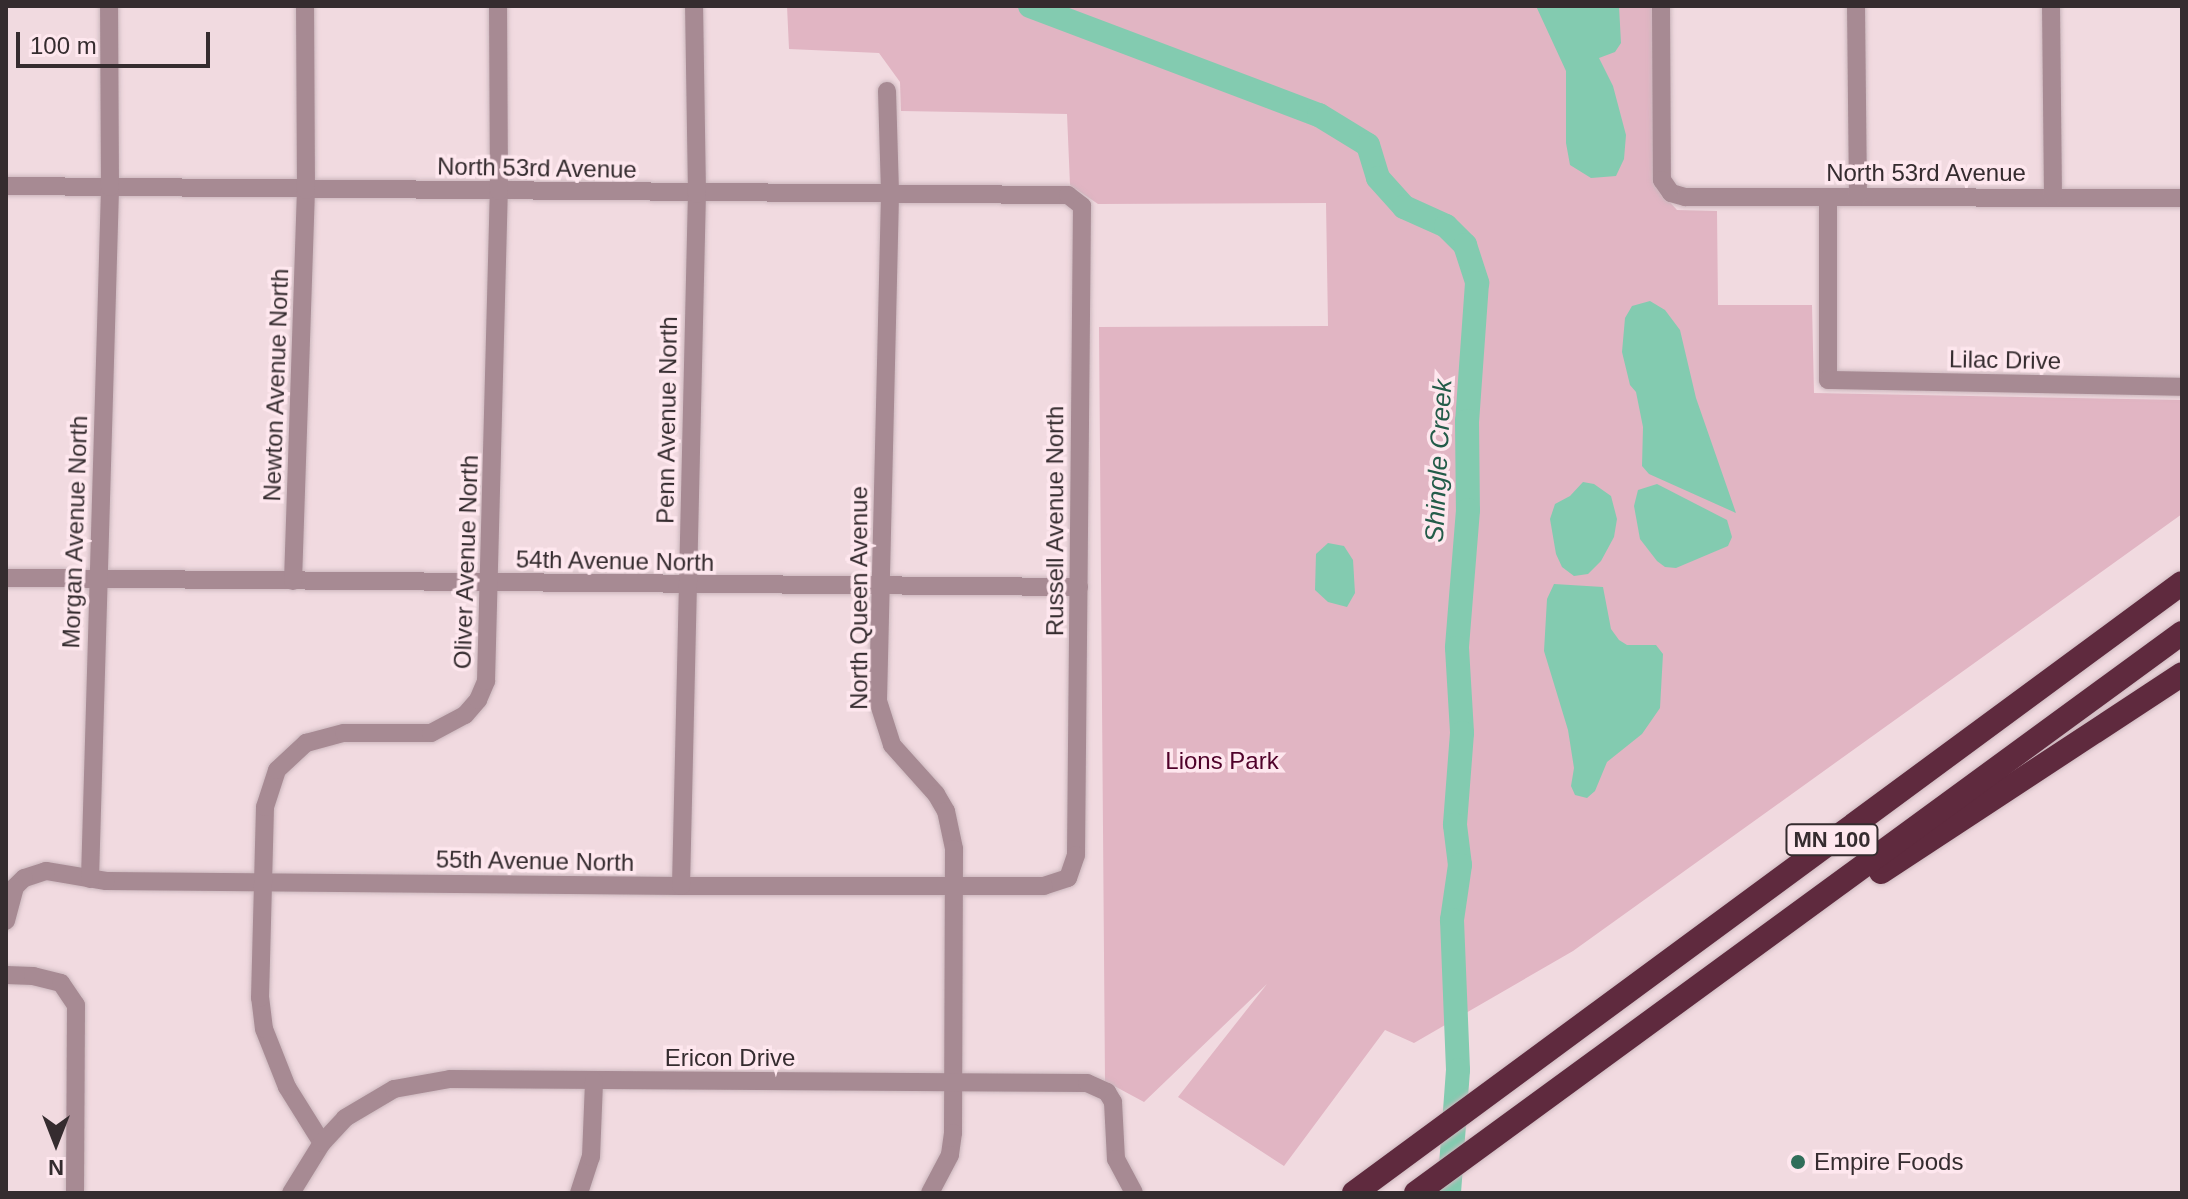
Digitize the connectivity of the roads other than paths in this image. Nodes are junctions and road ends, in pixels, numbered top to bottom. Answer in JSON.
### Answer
{"nodes":[{"id":1,"x":109,"y":6,"type":"edge"},
{"id":2,"x":305,"y":6,"type":"edge"},
{"id":3,"x":498,"y":6,"type":"edge"},
{"id":4,"x":694,"y":6,"type":"edge"},
{"id":5,"x":1661,"y":6,"type":"edge"},
{"id":6,"x":1856,"y":6,"type":"edge"},
{"id":7,"x":2051,"y":6,"type":"edge"},
{"id":8,"x":887,"y":91,"type":"dead end"},
{"id":9,"x":6,"y":186,"type":"edge"},
{"id":10,"x":110,"y":187,"type":"junction"},
{"id":11,"x":306,"y":190,"type":"junction"},
{"id":12,"x":499,"y":191,"type":"junction"},
{"id":13,"x":697,"y":194,"type":"junction"},
{"id":14,"x":890,"y":195,"type":"junction"},
{"id":15,"x":1068,"y":195,"type":"joint"},
{"id":16,"x":1828,"y":197,"type":"junction"},
{"id":17,"x":1858,"y":197,"type":"junction"},
{"id":18,"x":2053,"y":197,"type":"junction"},
{"id":19,"x":2182,"y":198,"type":"edge"},
{"id":20,"x":2182,"y":387,"type":"edge"},
{"id":21,"x":2182,"y":568,"type":"edge"},
{"id":22,"x":6,"y":578,"type":"edge"},
{"id":23,"x":97,"y":579,"type":"junction"},
{"id":24,"x":293,"y":581,"type":"junction"},
{"id":25,"x":2182,"y":583,"type":"edge"},
{"id":26,"x":491,"y":584,"type":"junction"},
{"id":27,"x":687,"y":586,"type":"junction"},
{"id":28,"x":880,"y":586,"type":"junction"},
{"id":29,"x":1079,"y":587,"type":"junction"},
{"id":30,"x":2182,"y":633,"type":"edge"},
{"id":31,"x":2078,"y":660,"type":"junction"},
{"id":32,"x":2182,"y":674,"type":"edge"},
{"id":33,"x":1076,"y":855,"type":"joint"},
{"id":34,"x":90,"y":879,"type":"junction"},
{"id":35,"x":263,"y":883,"type":"junction"},
{"id":36,"x":681,"y":886,"type":"junction"},
{"id":37,"x":954,"y":886,"type":"junction"},
{"id":38,"x":6,"y":921,"type":"edge"},
{"id":39,"x":6,"y":975,"type":"edge"},
{"id":40,"x":1667,"y":1009,"type":"junction"},
{"id":41,"x":594,"y":1081,"type":"junction"},
{"id":42,"x":953,"y":1082,"type":"junction"},
{"id":43,"x":322,"y":1143,"type":"junction"},
{"id":44,"x":1421,"y":1190,"type":"edge"},
{"id":45,"x":75,"y":1193,"type":"edge"},
{"id":46,"x":291,"y":1193,"type":"edge"},
{"id":47,"x":579,"y":1193,"type":"edge"},
{"id":48,"x":930,"y":1193,"type":"edge"},
{"id":49,"x":1134,"y":1193,"type":"edge"},
{"id":50,"x":1354,"y":1193,"type":"edge"}],
"edges":[{"from":1,"to":10,"type":"street","name":"Morgan Avenue North"},
{"from":2,"to":11,"type":"street","name":"Newton Avenue North"},
{"from":3,"to":12,"type":"street","name":"Oliver Avenue North"},
{"from":4,"to":13,"type":"street","name":"Penn Avenue North"},
{"from":5,"to":16,"type":"street","name":"North 53rd Avenue"},
{"from":6,"to":17,"type":"street"},
{"from":7,"to":18,"type":"street"},
{"from":8,"to":14,"type":"street","name":"North Queen Avenue"},
{"from":9,"to":10,"type":"street","name":"North 53rd Avenue"},
{"from":10,"to":11,"type":"street","name":"North 53rd Avenue"},
{"from":10,"to":23,"type":"street","name":"Morgan Avenue North"},
{"from":11,"to":12,"type":"street","name":"North 53rd Avenue"},
{"from":11,"to":24,"type":"street","name":"Newton Avenue North"},
{"from":12,"to":13,"type":"street","name":"North 53rd Avenue"},
{"from":12,"to":26,"type":"street","name":"Oliver Avenue North"},
{"from":13,"to":14,"type":"street","name":"North 53rd Avenue"},
{"from":13,"to":27,"type":"street","name":"Penn Avenue North"},
{"from":14,"to":15,"type":"street","name":"North 53rd Avenue"},
{"from":14,"to":28,"type":"street","name":"North Queen Avenue"},
{"from":15,"to":29,"type":"street","name":"Russell Avenue North"},
{"from":16,"to":17,"type":"street","name":"North 53rd Avenue"},
{"from":16,"to":20,"type":"street","name":"Lilac Drive"},
{"from":17,"to":18,"type":"street","name":"North 53rd Avenue"},
{"from":18,"to":19,"type":"street","name":"North 53rd Avenue"},
{"from":21,"to":31,"type":"highway"},
{"from":22,"to":23,"type":"street","name":"54th Avenue North"},
{"from":23,"to":24,"type":"street","name":"54th Avenue North"},
{"from":23,"to":34,"type":"street","name":"Morgan Avenue North"},
{"from":24,"to":26,"type":"street","name":"54th Avenue North"},
{"from":25,"to":31,"type":"highway","number":"MN 100"},
{"from":26,"to":27,"type":"street","name":"54th Avenue North"},
{"from":26,"to":35,"type":"street","name":"Oliver Avenue North"},
{"from":27,"to":28,"type":"street","name":"54th Avenue North"},
{"from":27,"to":36,"type":"street","name":"Penn Avenue North"},
{"from":28,"to":29,"type":"street","name":"54th Avenue North"},
{"from":28,"to":37,"type":"street","name":"North Queen Avenue"},
{"from":29,"to":33,"type":"street","name":"Russell Avenue North"},
{"from":30,"to":40,"type":"highway","number":"MN 100"},
{"from":31,"to":50,"type":"highway","number":"MN 100"},
{"from":32,"to":40,"type":"highway"},
{"from":33,"to":37,"type":"street","name":"55th Avenue North"},
{"from":34,"to":35,"type":"street","name":"55th Avenue North"},
{"from":34,"to":38,"type":"street","name":"55th Avenue North"},
{"from":35,"to":36,"type":"street","name":"55th Avenue North"},
{"from":35,"to":43,"type":"street","name":"Oliver Avenue North"},
{"from":36,"to":37,"type":"street","name":"55th Avenue North"},
{"from":37,"to":42,"type":"street","name":"North Queen Avenue"},
{"from":39,"to":45,"type":"street"},
{"from":40,"to":44,"type":"highway","number":"MN 100"},
{"from":41,"to":42,"type":"street","name":"Ericon Drive"},
{"from":41,"to":43,"type":"street","name":"Ericon Drive"},
{"from":41,"to":47,"type":"street"},
{"from":42,"to":48,"type":"street","name":"North Queen Avenue"},
{"from":42,"to":49,"type":"street","name":"Ericon Drive"},
{"from":43,"to":46,"type":"street","name":"Ericon Drive"}]}
